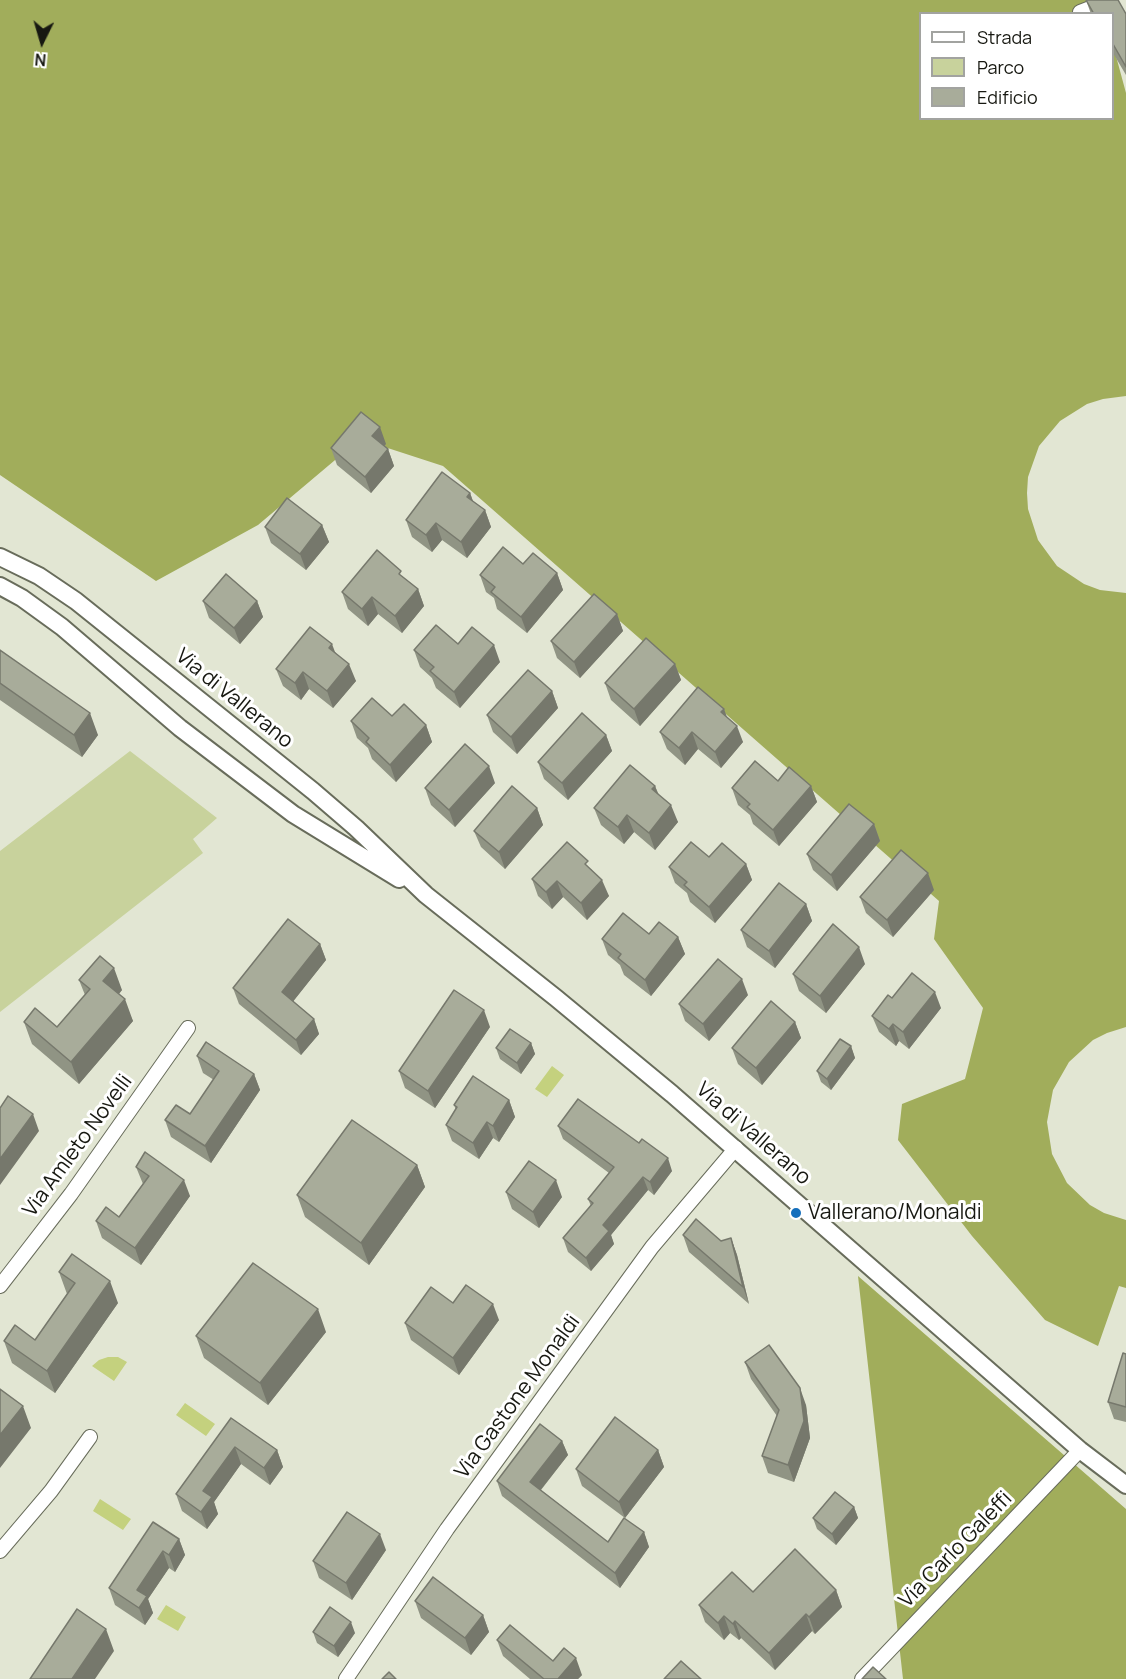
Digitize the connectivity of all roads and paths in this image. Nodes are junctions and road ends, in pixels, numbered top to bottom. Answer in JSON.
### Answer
{"nodes":[{"id":1,"x":1111,"y":0,"type":"edge"},
{"id":2,"x":1080,"y":12,"type":"dead end"},
{"id":3,"x":0,"y":557,"type":"edge"},
{"id":4,"x":0,"y":586,"type":"edge"},
{"id":5,"x":426,"y":895,"type":"junction"},
{"id":6,"x":188,"y":1028,"type":"dead end"},
{"id":7,"x":736,"y":1149,"type":"junction"},
{"id":8,"x":0,"y":1286,"type":"edge"},
{"id":9,"x":90,"y":1437,"type":"dead end"},
{"id":10,"x":1080,"y":1450,"type":"junction"},
{"id":11,"x":1126,"y":1485,"type":"edge"},
{"id":12,"x":0,"y":1551,"type":"edge"},
{"id":13,"x":346,"y":1679,"type":"edge"},
{"id":14,"x":862,"y":1679,"type":"edge"}],
"edges":[{"from":1,"to":2,"type":"street"},
{"from":3,"to":5,"type":"street","name":"Via di Vallerano"},
{"from":4,"to":5,"type":"street","name":"Via di Vallerano"},
{"from":5,"to":7,"type":"street","name":"Via di Vallerano"},
{"from":6,"to":8,"type":"street","name":"Via Amleto Novelli"},
{"from":7,"to":10,"type":"street","name":"Via di Vallerano"},
{"from":7,"to":13,"type":"street","name":"Via Gastone Monaldi"},
{"from":9,"to":12,"type":"street"},
{"from":10,"to":11,"type":"street","name":"Via di Vallerano"},
{"from":10,"to":14,"type":"street","name":"Via Carlo Galeffi"}]}
